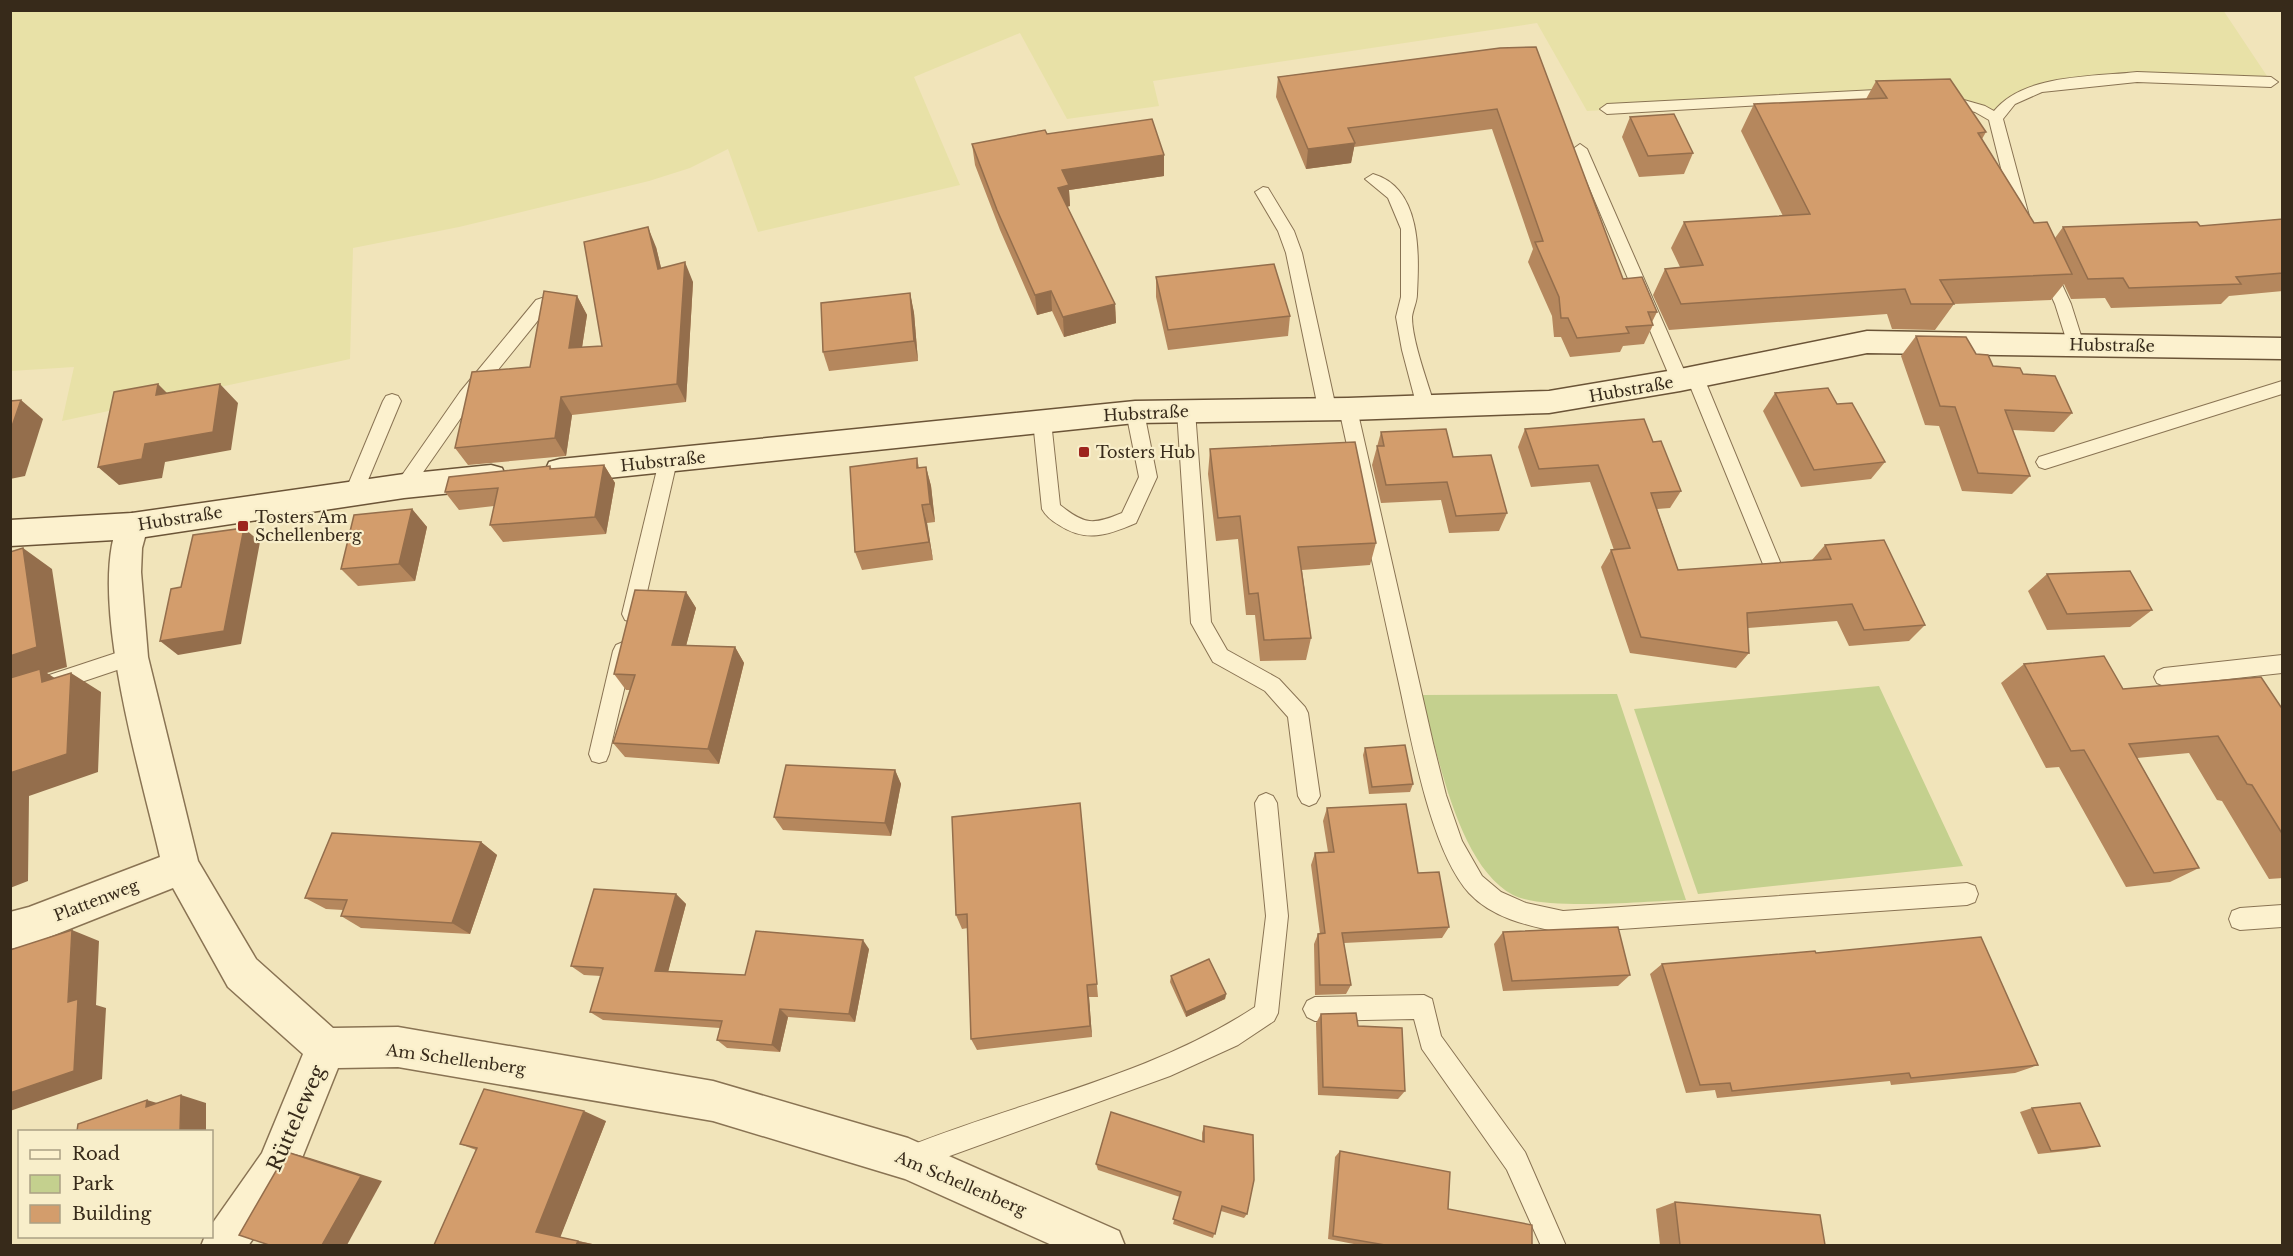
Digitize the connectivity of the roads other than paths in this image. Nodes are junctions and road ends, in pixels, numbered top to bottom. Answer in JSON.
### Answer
{"nodes":[{"id":1,"x":2271,"y":82,"type":"dead end"},
{"id":2,"x":1905,"y":95,"type":"edge"},
{"id":3,"x":1929,"y":97,"type":"edge"},
{"id":4,"x":1607,"y":109,"type":"dead end"},
{"id":5,"x":1996,"y":118,"type":"junction"},
{"id":6,"x":1580,"y":149,"type":"dead end"},
{"id":7,"x":1373,"y":179,"type":"dead end"},
{"id":8,"x":1263,"y":192,"type":"dead end"},
{"id":9,"x":2026,"y":225,"type":"edge"},
{"id":10,"x":2040,"y":254,"type":"edge"},
{"id":11,"x":542,"y":304,"type":"edge"},
{"id":12,"x":2076,"y":345,"type":"junction"},
{"id":13,"x":2280,"y":353,"type":"edge"},
{"id":14,"x":1687,"y":379,"type":"junction"},
{"id":15,"x":2283,"y":388,"type":"edge"},
{"id":16,"x":392,"y":401,"type":"dead end"},
{"id":17,"x":1426,"y":407,"type":"junction"},
{"id":18,"x":1337,"y":408,"type":"junction"},
{"id":19,"x":1186,"y":411,"type":"junction"},
{"id":20,"x":1135,"y":412,"type":"junction"},
{"id":21,"x":1042,"y":421,"type":"junction"},
{"id":22,"x":668,"y":460,"type":"junction"},
{"id":23,"x":2045,"y":462,"type":"dead end"},
{"id":24,"x":404,"y":486,"type":"junction"},
{"id":25,"x":354,"y":492,"type":"junction"},
{"id":26,"x":132,"y":526,"type":"junction"},
{"id":27,"x":10,"y":533,"type":"edge"},
{"id":28,"x":1774,"y":569,"type":"edge"},
{"id":29,"x":131,"y":657,"type":"junction"},
{"id":30,"x":2283,"y":664,"type":"edge"},
{"id":31,"x":2164,"y":677,"type":"dead end"},
{"id":32,"x":10,"y":697,"type":"edge"},
{"id":33,"x":599,"y":754,"type":"dead end"},
{"id":34,"x":1309,"y":796,"type":"dead end"},
{"id":35,"x":1266,"y":804,"type":"dead end"},
{"id":36,"x":181,"y":867,"type":"junction"},
{"id":37,"x":1968,"y":894,"type":"dead end"},
{"id":38,"x":2283,"y":916,"type":"edge"},
{"id":39,"x":2240,"y":919,"type":"dead end"},
{"id":40,"x":10,"y":931,"type":"edge"},
{"id":41,"x":1315,"y":1009,"type":"dead end"},
{"id":42,"x":326,"y":1048,"type":"junction"},
{"id":43,"x":908,"y":1158,"type":"junction"},
{"id":44,"x":222,"y":1245,"type":"edge"},
{"id":45,"x":1104,"y":1245,"type":"edge"},
{"id":46,"x":1554,"y":1245,"type":"edge"}],
"edges":[{"from":1,"to":5,"type":"lane"},
{"from":2,"to":4,"type":"lane"},
{"from":3,"to":5,"type":"lane"},
{"from":5,"to":9,"type":"lane"},
{"from":6,"to":14,"type":"lane"},
{"from":7,"to":17,"type":"lane"},
{"from":8,"to":18,"type":"lane"},
{"from":10,"to":12,"type":"lane"},
{"from":11,"to":24,"type":"lane"},
{"from":12,"to":13,"type":"street","name":"Hubstraße"},
{"from":12,"to":14,"type":"street","name":"Hubstraße"},
{"from":14,"to":17,"type":"street","name":"Hubstraße"},
{"from":14,"to":28,"type":"lane"},
{"from":15,"to":23,"type":"lane"},
{"from":16,"to":25,"type":"lane"},
{"from":17,"to":18,"type":"street","name":"Hubstraße"},
{"from":18,"to":19,"type":"street","name":"Hubstraße"},
{"from":18,"to":37,"type":"lane"},
{"from":19,"to":20,"type":"street","name":"Hubstraße"},
{"from":19,"to":34,"type":"lane"},
{"from":20,"to":21,"type":"street","name":"Hubstraße"},
{"from":20,"to":21,"type":"lane"},
{"from":21,"to":22,"type":"street","name":"Hubstraße"},
{"from":22,"to":24,"type":"street","name":"Hubstraße"},
{"from":22,"to":33,"type":"lane"},
{"from":24,"to":25,"type":"street","name":"Hubstraße"},
{"from":25,"to":26,"type":"street","name":"Hubstraße"},
{"from":26,"to":27,"type":"street","name":"Hubstraße"},
{"from":26,"to":29,"type":"street"},
{"from":29,"to":32,"type":"lane"},
{"from":29,"to":36,"type":"street"},
{"from":30,"to":31,"type":"lane"},
{"from":35,"to":43,"type":"lane"},
{"from":36,"to":40,"type":"street","name":"Plattenweg"},
{"from":36,"to":42,"type":"street"},
{"from":38,"to":39,"type":"lane"},
{"from":41,"to":46,"type":"lane"},
{"from":42,"to":43,"type":"street","name":"Am Schellenberg"},
{"from":42,"to":44,"type":"street","name":"Rütteleweg"},
{"from":43,"to":45,"type":"street","name":"Am Schellenberg"}]}
